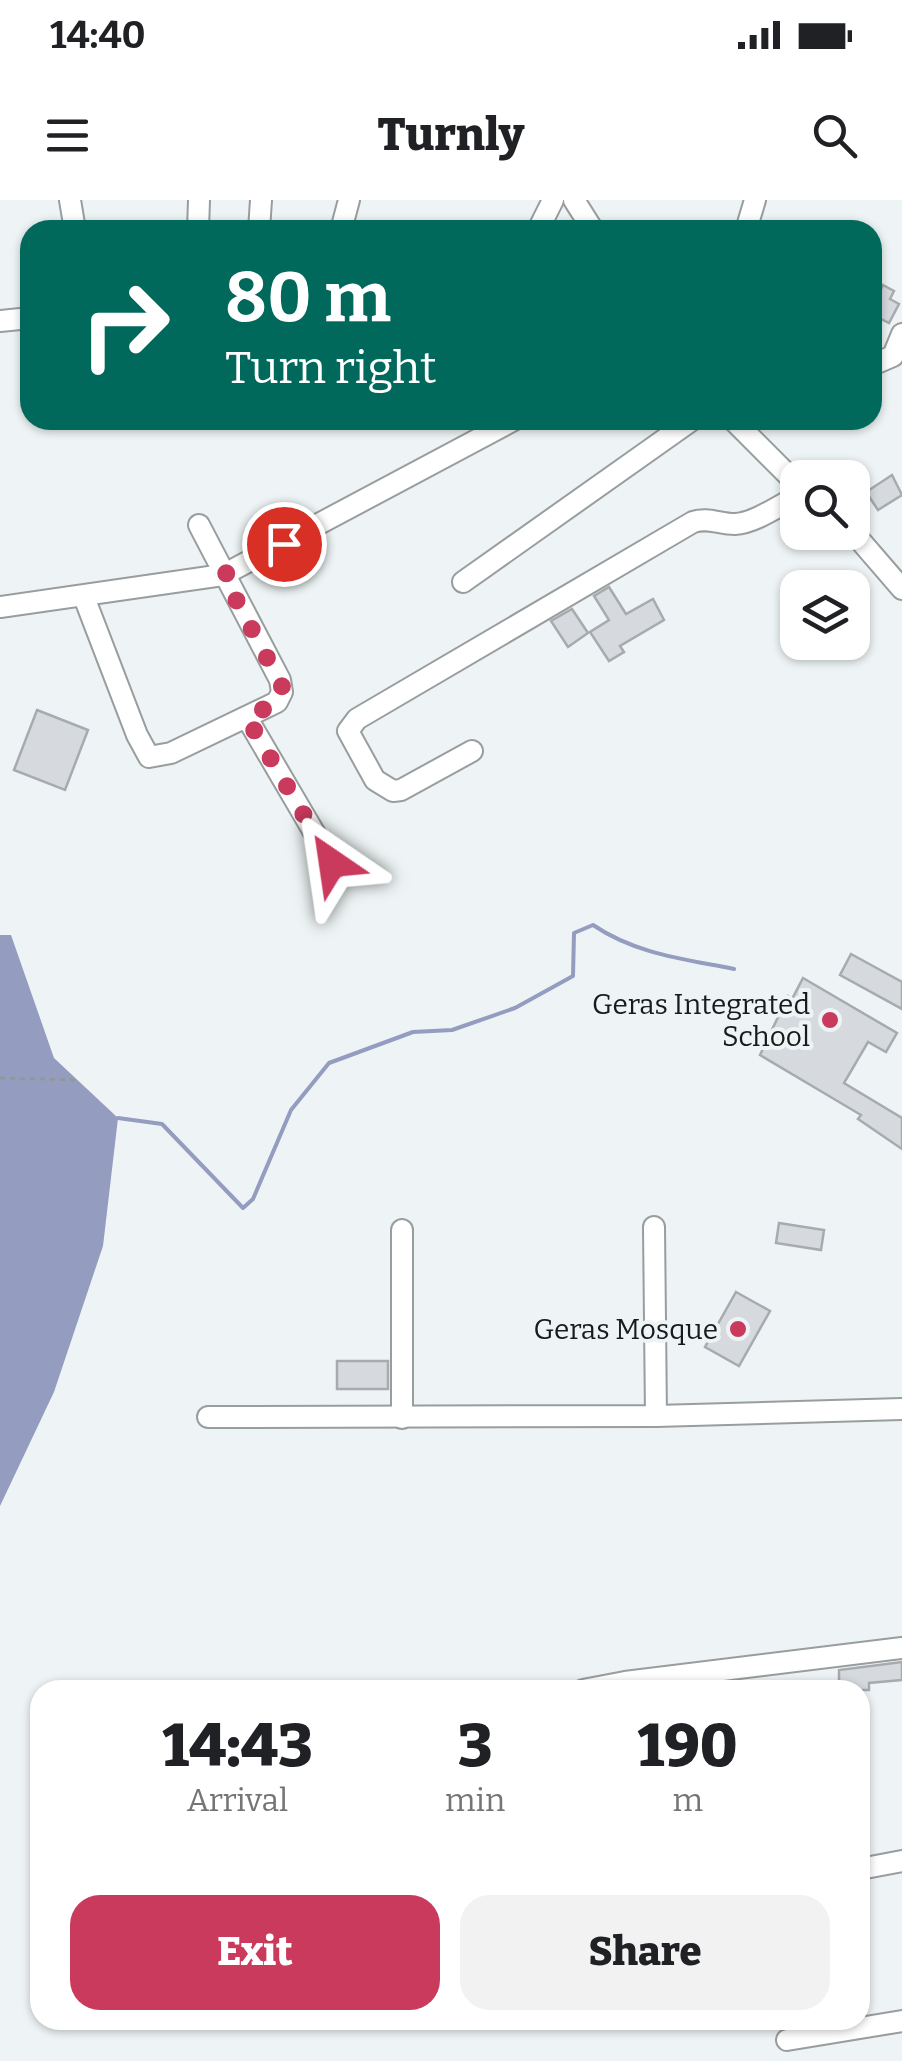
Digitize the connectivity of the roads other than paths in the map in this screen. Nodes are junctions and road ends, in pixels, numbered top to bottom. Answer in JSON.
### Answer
{"nodes":[{"id":1,"x":902,"y":334,"type":"edge"},
{"id":2,"x":882,"y":361,"type":"edge"},
{"id":3,"x":495,"y":430,"type":"edge"},
{"id":4,"x":678,"y":430,"type":"edge"},
{"id":5,"x":743,"y":430,"type":"edge"},
{"id":6,"x":780,"y":467,"type":"edge"},
{"id":7,"x":780,"y":505,"type":"edge"},
{"id":8,"x":199,"y":525,"type":"dead end"},
{"id":9,"x":868,"y":550,"type":"edge"},
{"id":10,"x":223,"y":575,"type":"junction"},
{"id":11,"x":463,"y":582,"type":"dead end"},
{"id":12,"x":902,"y":589,"type":"edge"},
{"id":13,"x":84,"y":597,"type":"junction"},
{"id":14,"x":0,"y":607,"type":"edge"},
{"id":15,"x":247,"y":718,"type":"junction"},
{"id":16,"x":472,"y":751,"type":"dead end"},
{"id":17,"x":332,"y":863,"type":"dead end"},
{"id":18,"x":654,"y":1227,"type":"dead end"},
{"id":19,"x":402,"y":1230,"type":"dead end"},
{"id":20,"x":902,"y":1409,"type":"edge"},
{"id":21,"x":656,"y":1416,"type":"junction"},
{"id":22,"x":208,"y":1418,"type":"dead end"},
{"id":23,"x":402,"y":1418,"type":"junction"},
{"id":24,"x":902,"y":1648,"type":"edge"},
{"id":25,"x":641,"y":1680,"type":"edge"},
{"id":26,"x":902,"y":1860,"type":"edge"},
{"id":27,"x":870,"y":1866,"type":"edge"},
{"id":28,"x":902,"y":2022,"type":"edge"},
{"id":29,"x":870,"y":2027,"type":"edge"},
{"id":30,"x":851,"y":2030,"type":"edge"},
{"id":31,"x":787,"y":2040,"type":"dead end"}],
"edges":[{"from":1,"to":2,"type":"street"},
{"from":3,"to":10,"type":"street"},
{"from":4,"to":11,"type":"street"},
{"from":5,"to":6,"type":"street"},
{"from":7,"to":16,"type":"street"},
{"from":8,"to":10,"type":"street"},
{"from":9,"to":12,"type":"street"},
{"from":10,"to":13,"type":"street"},
{"from":10,"to":15,"type":"street"},
{"from":13,"to":14,"type":"street"},
{"from":13,"to":15,"type":"street"},
{"from":15,"to":17,"type":"street"},
{"from":18,"to":21,"type":"street"},
{"from":19,"to":23,"type":"street"},
{"from":20,"to":21,"type":"street"},
{"from":21,"to":23,"type":"street"},
{"from":22,"to":23,"type":"street"},
{"from":24,"to":25,"type":"street"},
{"from":26,"to":27,"type":"street"},
{"from":28,"to":29,"type":"street"},
{"from":30,"to":31,"type":"street"}]}
